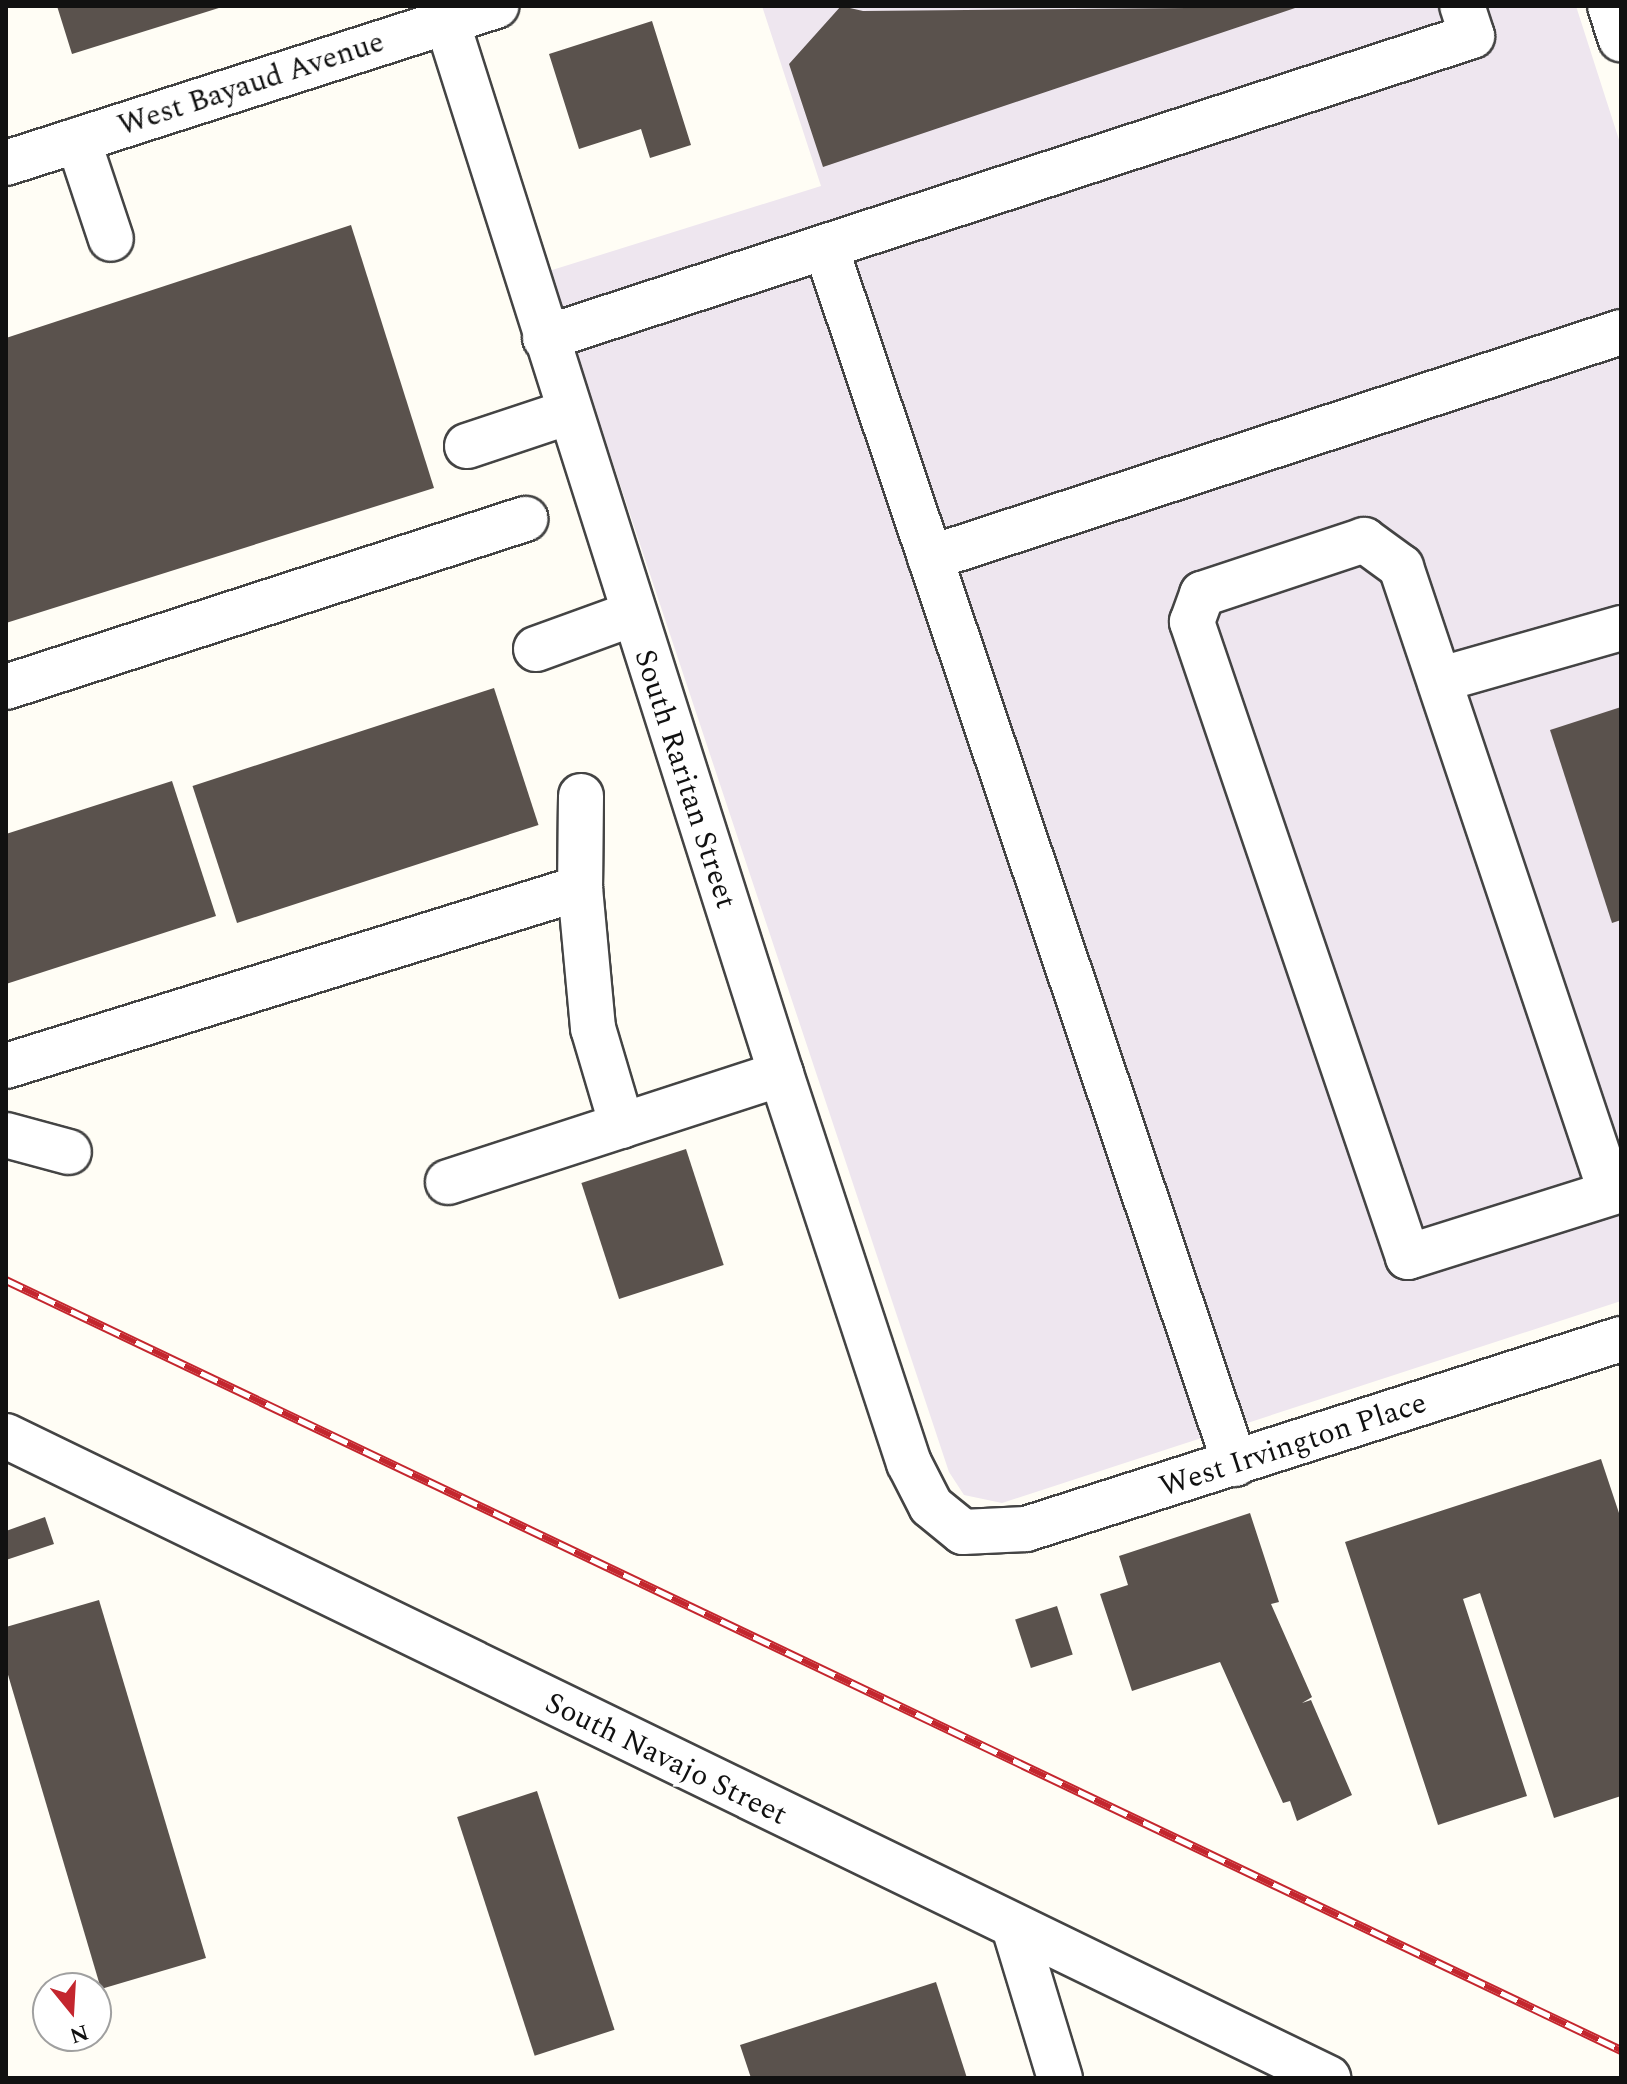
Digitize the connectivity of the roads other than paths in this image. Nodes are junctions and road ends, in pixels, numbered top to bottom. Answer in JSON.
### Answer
{"nodes":[{"id":1,"x":496,"y":6,"type":"edge"},
{"id":2,"x":1462,"y":6,"type":"edge"},
{"id":3,"x":1610,"y":6,"type":"edge"},
{"id":4,"x":444,"y":14,"type":"edge"},
{"id":5,"x":1621,"y":39,"type":"edge"},
{"id":6,"x":78,"y":140,"type":"junction"},
{"id":7,"x":6,"y":163,"type":"edge"},
{"id":8,"x":111,"y":239,"type":"dead end"},
{"id":9,"x":826,"y":248,"type":"junction"},
{"id":10,"x":1621,"y":332,"type":"edge"},
{"id":11,"x":545,"y":338,"type":"junction"},
{"id":12,"x":569,"y":412,"type":"junction"},
{"id":13,"x":467,"y":446,"type":"dead end"},
{"id":14,"x":525,"y":519,"type":"dead end"},
{"id":15,"x":930,"y":558,"type":"junction"},
{"id":16,"x":632,"y":614,"type":"junction"},
{"id":17,"x":1621,"y":628,"type":"edge"},
{"id":18,"x":536,"y":649,"type":"dead end"},
{"id":19,"x":1442,"y":679,"type":"junction"},
{"id":20,"x":6,"y":687,"type":"edge"},
{"id":21,"x":581,"y":796,"type":"dead end"},
{"id":22,"x":580,"y":888,"type":"junction"},
{"id":23,"x":6,"y":1066,"type":"edge"},
{"id":24,"x":781,"y":1074,"type":"junction"},
{"id":25,"x":622,"y":1126,"type":"junction"},
{"id":26,"x":6,"y":1135,"type":"edge"},
{"id":27,"x":69,"y":1152,"type":"dead end"},
{"id":28,"x":448,"y":1182,"type":"dead end"},
{"id":29,"x":1621,"y":1339,"type":"edge"},
{"id":30,"x":6,"y":1436,"type":"edge"},
{"id":31,"x":1235,"y":1464,"type":"junction"},
{"id":32,"x":963,"y":1532,"type":"joint"},
{"id":33,"x":1014,"y":1927,"type":"junction"},
{"id":34,"x":1060,"y":2078,"type":"edge"},
{"id":35,"x":1328,"y":2078,"type":"edge"}],
"edges":[{"from":1,"to":4,"type":"street","name":"West Bayaud Avenue"},
{"from":2,"to":9,"type":"street"},
{"from":3,"to":5,"type":"street"},
{"from":4,"to":6,"type":"street","name":"West Bayaud Avenue"},
{"from":4,"to":11,"type":"street","name":"South Raritan Street"},
{"from":6,"to":7,"type":"street","name":"West Bayaud Avenue"},
{"from":6,"to":8,"type":"street"},
{"from":9,"to":11,"type":"street"},
{"from":9,"to":15,"type":"street"},
{"from":10,"to":15,"type":"street"},
{"from":11,"to":12,"type":"street","name":"South Raritan Street"},
{"from":12,"to":13,"type":"street"},
{"from":12,"to":16,"type":"street","name":"South Raritan Street"},
{"from":14,"to":20,"type":"street"},
{"from":15,"to":31,"type":"street"},
{"from":16,"to":18,"type":"street"},
{"from":16,"to":24,"type":"street","name":"South Raritan Street"},
{"from":17,"to":19,"type":"street"},
{"from":19,"to":19,"type":"street"},
{"from":21,"to":22,"type":"street"},
{"from":22,"to":23,"type":"street"},
{"from":22,"to":25,"type":"street"},
{"from":24,"to":25,"type":"street"},
{"from":24,"to":32,"type":"street","name":"South Raritan Street"},
{"from":25,"to":28,"type":"street"},
{"from":26,"to":27,"type":"street"},
{"from":29,"to":31,"type":"street","name":"West Irvington Place"},
{"from":30,"to":33,"type":"street","name":"South Navajo Street"},
{"from":31,"to":32,"type":"street","name":"West Irvington Place"},
{"from":33,"to":34,"type":"street"},
{"from":33,"to":35,"type":"street","name":"South Navajo Street"}]}
